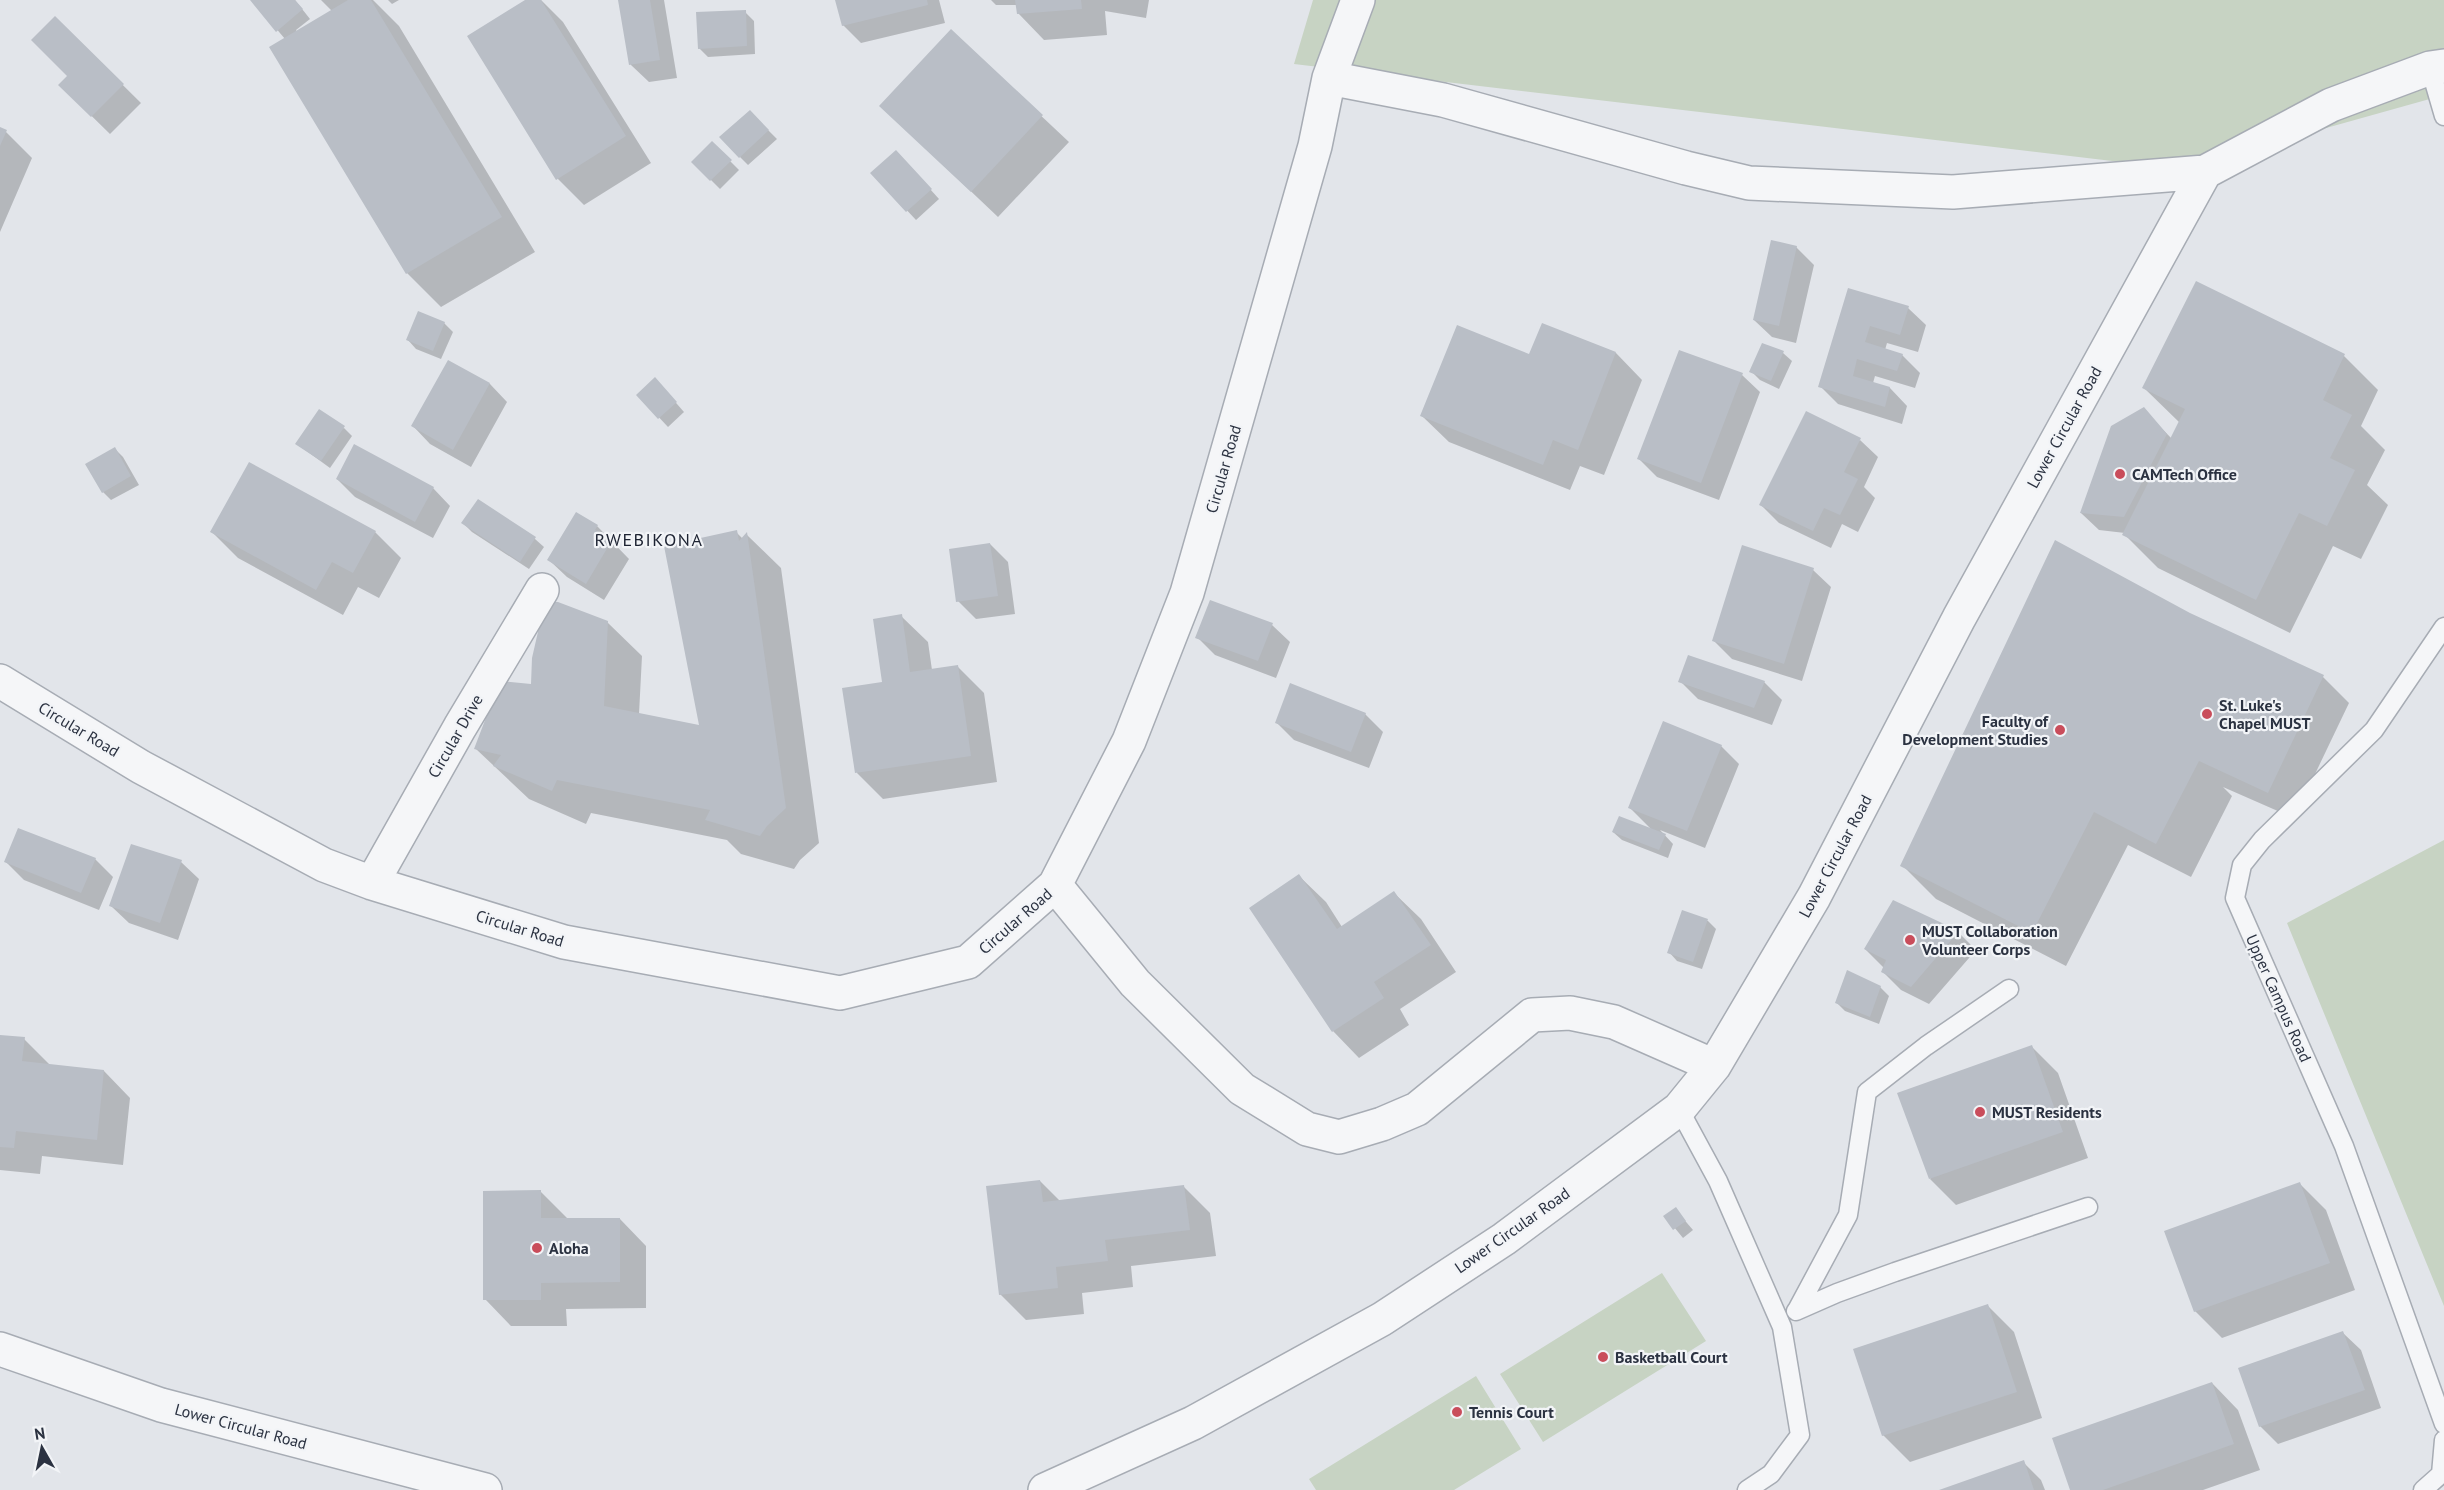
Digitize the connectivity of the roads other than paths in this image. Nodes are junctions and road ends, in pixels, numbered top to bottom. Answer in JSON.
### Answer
{"nodes":[{"id":1,"x":1358,"y":0,"type":"edge"},
{"id":2,"x":2437,"y":67,"type":"edge"},
{"id":3,"x":1329,"y":78,"type":"junction"},
{"id":4,"x":2444,"y":116,"type":"edge"},
{"id":5,"x":2205,"y":172,"type":"junction"},
{"id":6,"x":542,"y":590,"type":"dead end"},
{"id":7,"x":2444,"y":627,"type":"edge"},
{"id":8,"x":0,"y":681,"type":"edge"},
{"id":9,"x":372,"y":883,"type":"junction"},
{"id":10,"x":1055,"y":885,"type":"junction"},
{"id":11,"x":2009,"y":989,"type":"dead end"},
{"id":12,"x":1714,"y":1066,"type":"junction"},
{"id":13,"x":1679,"y":1109,"type":"junction"},
{"id":14,"x":2088,"y":1207,"type":"dead end"},
{"id":15,"x":1797,"y":1310,"type":"junction"},
{"id":16,"x":1782,"y":1327,"type":"junction"},
{"id":17,"x":0,"y":1349,"type":"edge"},
{"id":18,"x":2444,"y":1424,"type":"edge"},
{"id":19,"x":2444,"y":1440,"type":"edge"},
{"id":20,"x":485,"y":1490,"type":"edge"},
{"id":21,"x":1045,"y":1490,"type":"edge"},
{"id":22,"x":1747,"y":1490,"type":"edge"},
{"id":23,"x":2423,"y":1490,"type":"edge"}],
"edges":[{"from":1,"to":3,"type":"street","name":"Circular Road"},
{"from":2,"to":4,"type":"lane"},
{"from":2,"to":5,"type":"street"},
{"from":3,"to":5,"type":"street"},
{"from":3,"to":10,"type":"street","name":"Circular Road"},
{"from":5,"to":12,"type":"street","name":"Lower Circular Road"},
{"from":6,"to":9,"type":"street","name":"Circular Drive"},
{"from":7,"to":18,"type":"lane","name":"Upper Campus Road"},
{"from":8,"to":9,"type":"street","name":"Circular Road"},
{"from":9,"to":10,"type":"street","name":"Circular Road"},
{"from":10,"to":12,"type":"street"},
{"from":11,"to":15,"type":"lane"},
{"from":12,"to":13,"type":"street","name":"Lower Circular Road"},
{"from":13,"to":16,"type":"lane"},
{"from":13,"to":21,"type":"street","name":"Lower Circular Road"},
{"from":14,"to":15,"type":"lane"},
{"from":15,"to":16,"type":"lane"},
{"from":16,"to":22,"type":"lane"},
{"from":17,"to":20,"type":"street","name":"Lower Circular Road"},
{"from":19,"to":23,"type":"lane"}]}
